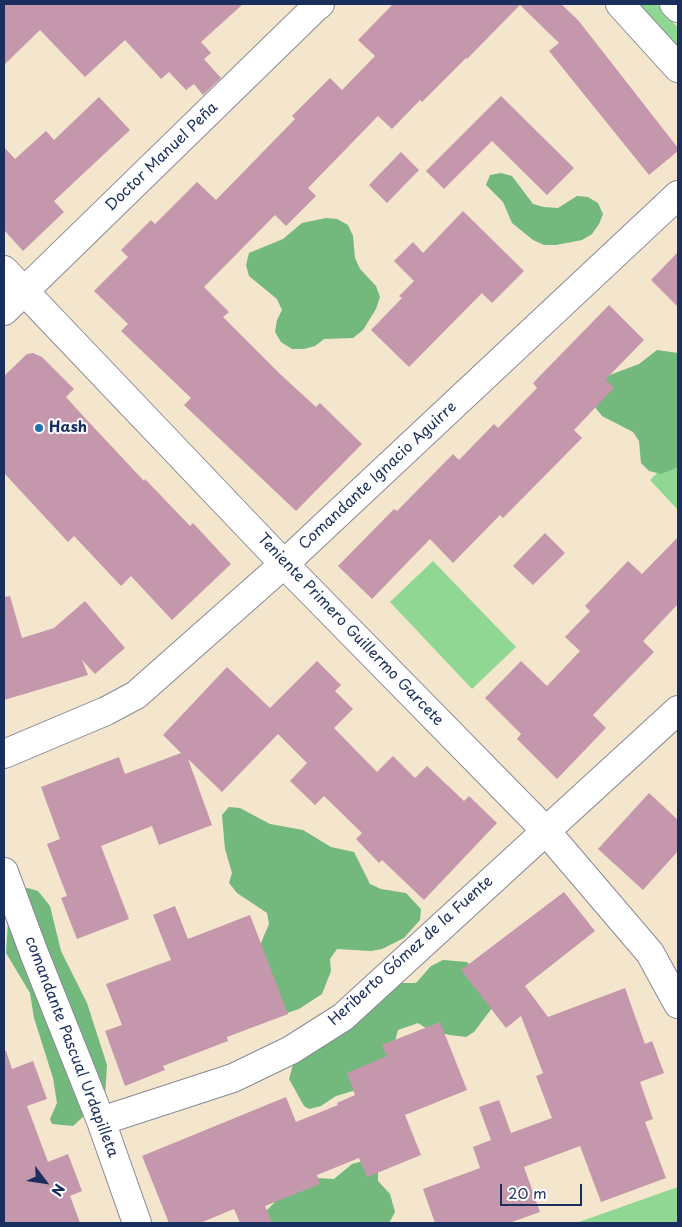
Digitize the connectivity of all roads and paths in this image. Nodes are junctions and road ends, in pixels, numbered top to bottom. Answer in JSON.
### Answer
{"nodes":[{"id":1,"x":620,"y":4,"type":"edge"},
{"id":2,"x":674,"y":4,"type":"edge"},
{"id":3,"x":316,"y":5,"type":"edge"},
{"id":4,"x":678,"y":8,"type":"edge"},
{"id":5,"x":678,"y":68,"type":"edge"},
{"id":6,"x":678,"y":195,"type":"edge"},
{"id":7,"x":4,"y":270,"type":"edge"},
{"id":8,"x":24,"y":292,"type":"junction"},
{"id":9,"x":4,"y":311,"type":"edge"},
{"id":10,"x":284,"y":564,"type":"junction"},
{"id":11,"x":678,"y":710,"type":"edge"},
{"id":12,"x":4,"y":754,"type":"edge"},
{"id":13,"x":545,"y":830,"type":"junction"},
{"id":14,"x":4,"y":872,"type":"edge"},
{"id":15,"x":678,"y":1004,"type":"edge"},
{"id":16,"x":100,"y":1121,"type":"junction"},
{"id":17,"x":137,"y":1223,"type":"edge"}],
"edges":[{"from":1,"to":5,"type":"street"},
{"from":2,"to":4,"type":"street"},
{"from":3,"to":8,"type":"street","name":"Doctor Manuel Peña"},
{"from":6,"to":10,"type":"street","name":"Comandante Ignacio Aguirre"},
{"from":7,"to":8,"type":"street","name":"Teniente Primero Guillermo Garcete"},
{"from":8,"to":9,"type":"street","name":"Doctor Manuel Peña"},
{"from":8,"to":10,"type":"street","name":"Teniente Primero Guillermo Garcete"},
{"from":10,"to":12,"type":"street","name":"Comandante Ignacio Aguirre"},
{"from":10,"to":13,"type":"street","name":"Teniente Primero Guillermo Garcete"},
{"from":11,"to":13,"type":"street","name":"Heriberto Gómez de la Fuente"},
{"from":13,"to":15,"type":"street","name":"Teniente Primero Guillermo Garcete"},
{"from":13,"to":16,"type":"street","name":"Heriberto Gómez de la Fuente"},
{"from":14,"to":16,"type":"street","name":"comandante Pascual Urdapilleta"},
{"from":16,"to":17,"type":"street","name":"comandante Pascual Urdapilleta"}]}
